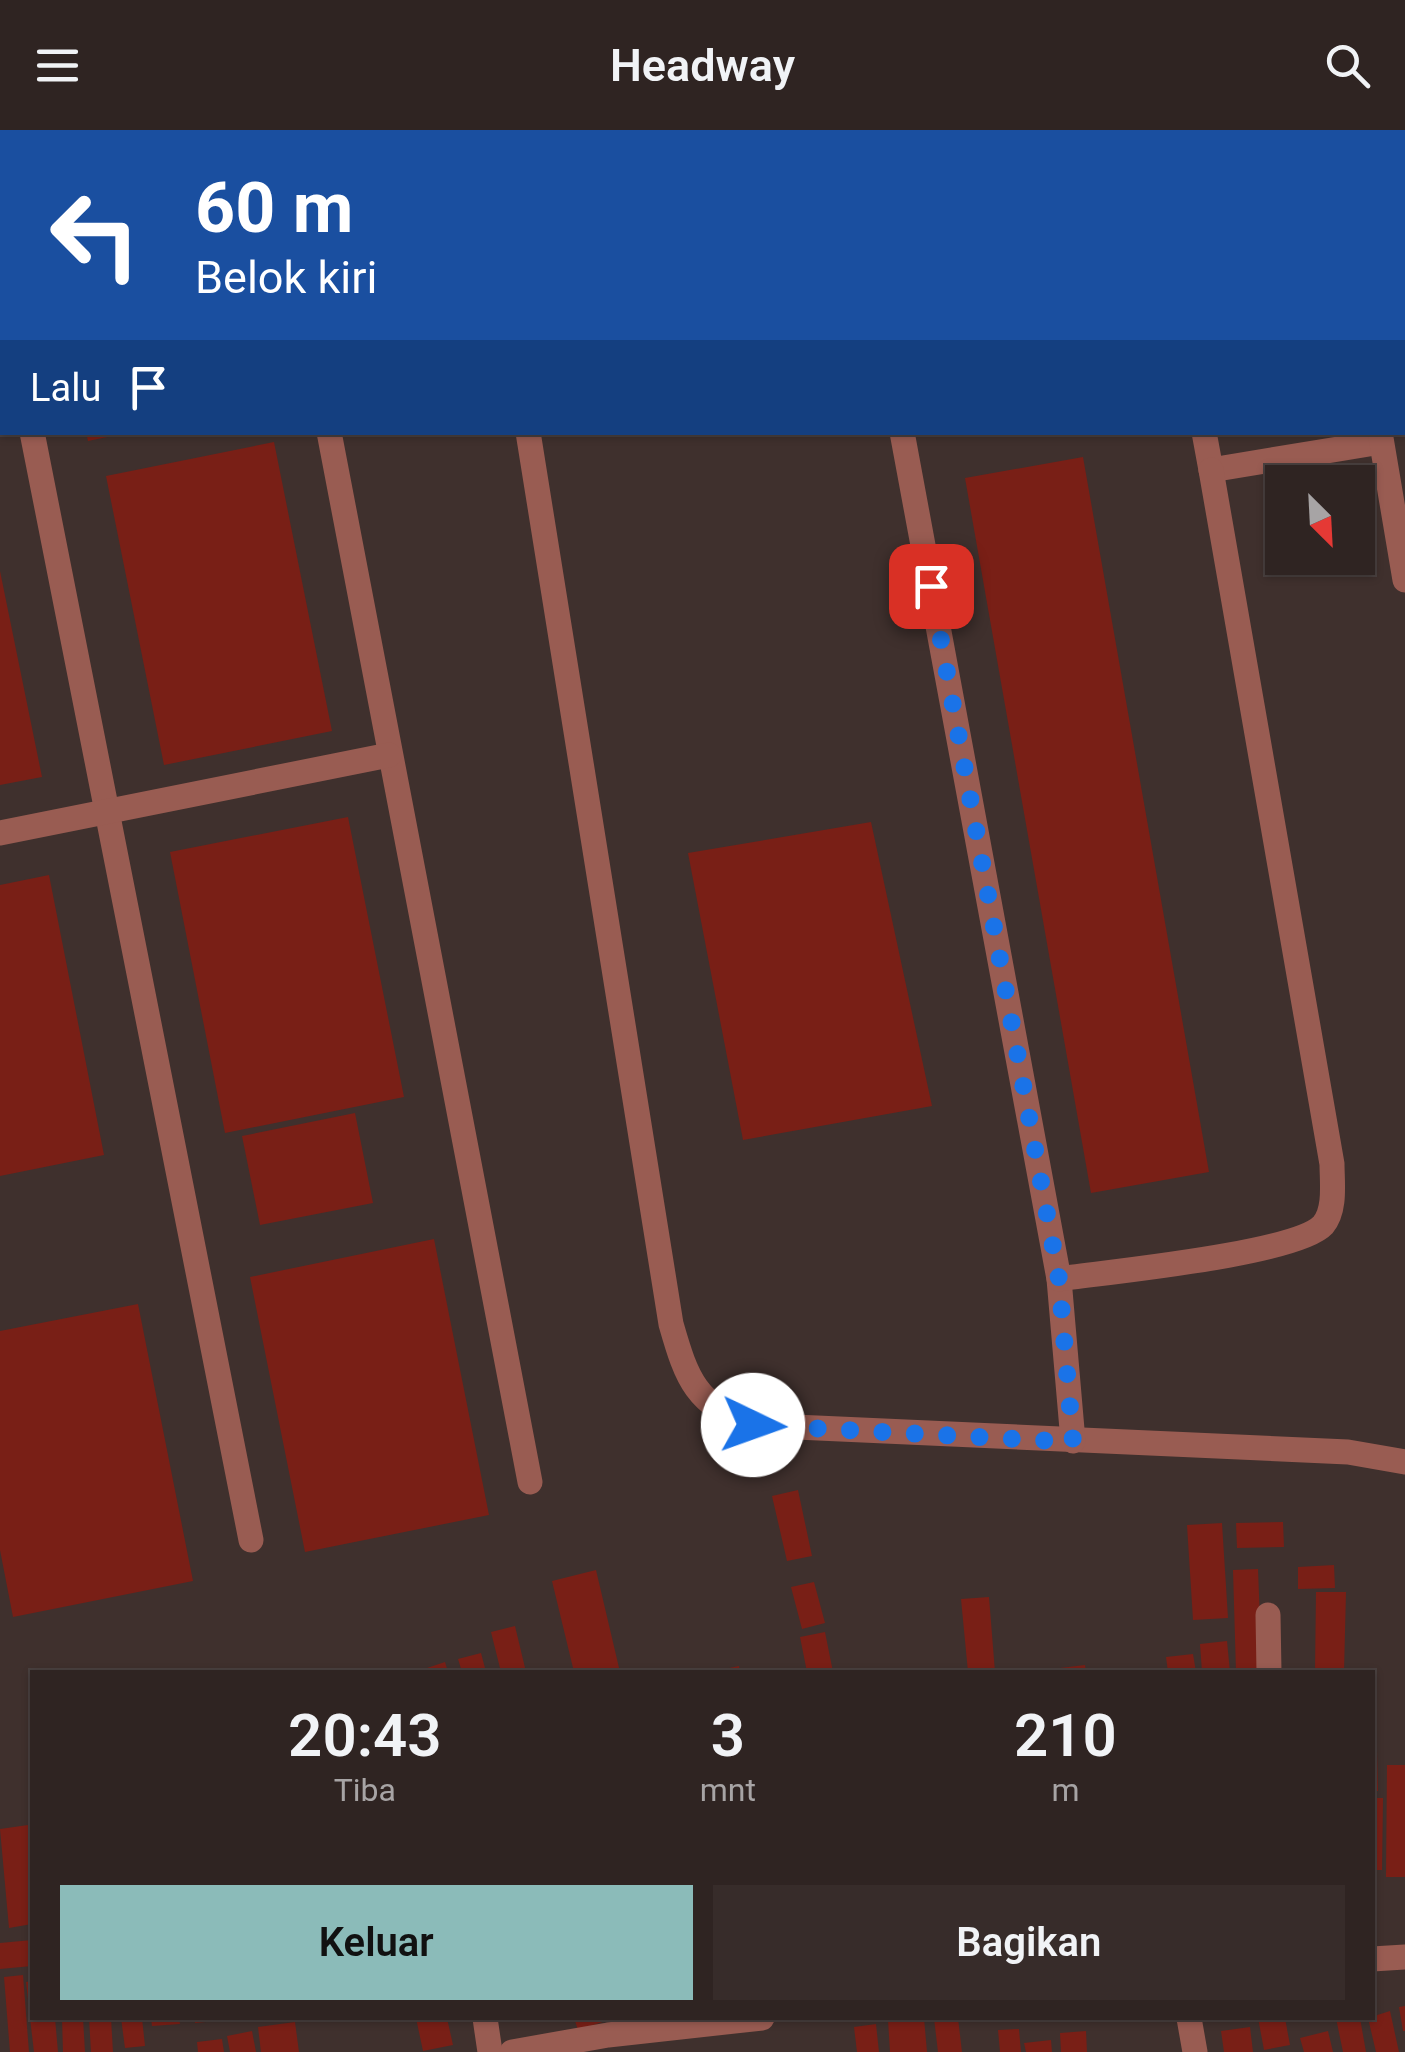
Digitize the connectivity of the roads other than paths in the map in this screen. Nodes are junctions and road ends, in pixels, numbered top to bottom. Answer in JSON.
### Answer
{"nodes":[{"id":1,"x":33,"y":435,"type":"edge"},
{"id":2,"x":330,"y":435,"type":"edge"},
{"id":3,"x":528,"y":435,"type":"edge"},
{"id":4,"x":903,"y":435,"type":"edge"},
{"id":5,"x":1205,"y":435,"type":"edge"},
{"id":6,"x":1380,"y":437,"type":"edge"},
{"id":7,"x":1211,"y":470,"type":"junction"},
{"id":8,"x":1405,"y":580,"type":"edge"},
{"id":9,"x":389,"y":755,"type":"junction"},
{"id":10,"x":107,"y":812,"type":"junction"},
{"id":11,"x":0,"y":833,"type":"edge"},
{"id":12,"x":1059,"y":1279,"type":"junction"},
{"id":13,"x":1073,"y":1442,"type":"junction"},
{"id":14,"x":1405,"y":1462,"type":"edge"},
{"id":15,"x":530,"y":1482,"type":"dead end"},
{"id":16,"x":251,"y":1540,"type":"dead end"},
{"id":17,"x":1268,"y":1615,"type":"dead end"},
{"id":18,"x":1269,"y":1670,"type":"edge"},
{"id":19,"x":1405,"y":1957,"type":"edge"},
{"id":20,"x":1375,"y":1959,"type":"edge"},
{"id":21,"x":485,"y":2020,"type":"edge"},
{"id":22,"x":1190,"y":2020,"type":"edge"},
{"id":23,"x":695,"y":2021,"type":"edge"},
{"id":24,"x":490,"y":2052,"type":"edge"},
{"id":25,"x":512,"y":2052,"type":"edge"},
{"id":26,"x":1194,"y":2052,"type":"edge"}],
"edges":[{"from":1,"to":10,"type":"street"},
{"from":2,"to":9,"type":"street"},
{"from":3,"to":13,"type":"street"},
{"from":4,"to":12,"type":"street"},
{"from":5,"to":7,"type":"street"},
{"from":6,"to":7,"type":"street"},
{"from":6,"to":8,"type":"street"},
{"from":7,"to":12,"type":"street"},
{"from":9,"to":10,"type":"street"},
{"from":9,"to":15,"type":"street"},
{"from":10,"to":11,"type":"street"},
{"from":10,"to":16,"type":"street"},
{"from":12,"to":13,"type":"street"},
{"from":13,"to":14,"type":"street"},
{"from":17,"to":18,"type":"street"},
{"from":19,"to":20,"type":"street"},
{"from":21,"to":24,"type":"street"},
{"from":22,"to":26,"type":"street"},
{"from":23,"to":25,"type":"street"}]}
